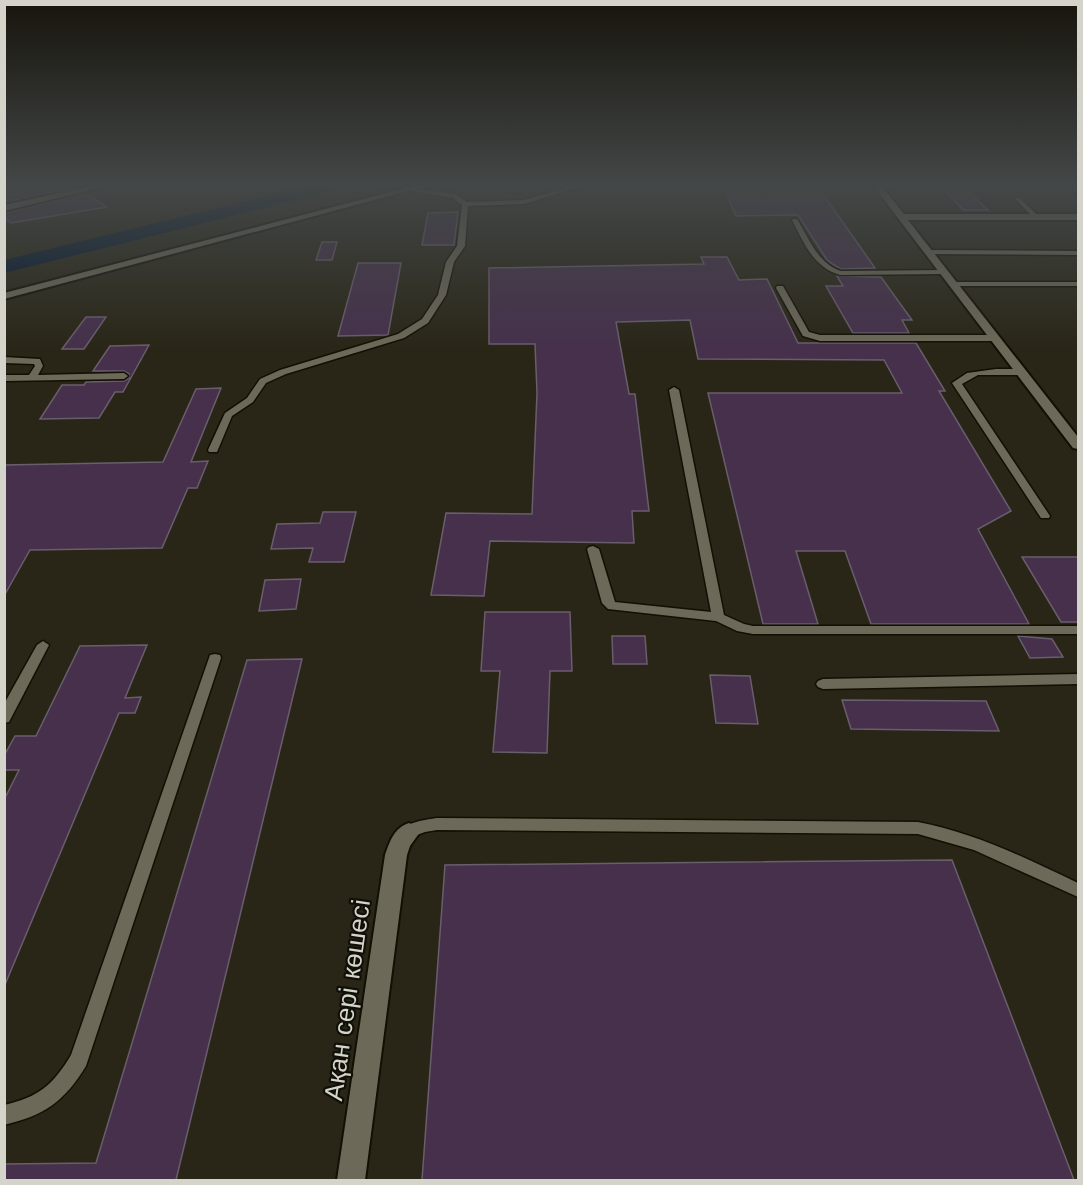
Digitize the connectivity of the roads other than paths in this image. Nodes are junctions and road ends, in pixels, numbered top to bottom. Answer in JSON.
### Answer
{"nodes":[{"id":1,"x":220,"y":239,"type":"edge"},
{"id":2,"x":462,"y":239,"type":"edge"},
{"id":3,"x":806,"y":239,"type":"edge"},
{"id":4,"x":919,"y":239,"type":"edge"},
{"id":5,"x":929,"y":252,"type":"junction"},
{"id":6,"x":1078,"y":253,"type":"edge"},
{"id":7,"x":944,"y":272,"type":"junction"},
{"id":8,"x":954,"y":284,"type":"junction"},
{"id":9,"x":1078,"y":284,"type":"edge"},
{"id":10,"x":780,"y":288,"type":"dead end"},
{"id":11,"x":4,"y":296,"type":"edge"},
{"id":12,"x":996,"y":338,"type":"junction"},
{"id":13,"x":4,"y":360,"type":"edge"},
{"id":14,"x":1022,"y":372,"type":"junction"},
{"id":15,"x":124,"y":376,"type":"dead end"},
{"id":16,"x":4,"y":378,"type":"edge"},
{"id":17,"x":32,"y":378,"type":"junction"},
{"id":18,"x":674,"y":390,"type":"dead end"},
{"id":19,"x":1078,"y":445,"type":"edge"},
{"id":20,"x":213,"y":450,"type":"dead end"},
{"id":21,"x":1045,"y":516,"type":"dead end"},
{"id":22,"x":593,"y":549,"type":"dead end"},
{"id":23,"x":718,"y":617,"type":"junction"},
{"id":24,"x":1078,"y":630,"type":"edge"},
{"id":25,"x":43,"y":645,"type":"dead end"},
{"id":26,"x":215,"y":658,"type":"dead end"},
{"id":27,"x":1078,"y":680,"type":"edge"},
{"id":28,"x":823,"y":684,"type":"dead end"},
{"id":29,"x":4,"y":718,"type":"edge"},
{"id":30,"x":409,"y":832,"type":"joint"},
{"id":31,"x":1078,"y":890,"type":"edge"},
{"id":32,"x":4,"y":1115,"type":"edge"},
{"id":33,"x":351,"y":1180,"type":"edge"}],
"edges":[{"from":1,"to":11,"type":"street"},
{"from":2,"to":20,"type":"lane"},
{"from":3,"to":7,"type":"lane"},
{"from":4,"to":5,"type":"street"},
{"from":5,"to":6,"type":"lane"},
{"from":5,"to":7,"type":"street"},
{"from":7,"to":8,"type":"street"},
{"from":8,"to":9,"type":"lane"},
{"from":8,"to":12,"type":"street"},
{"from":10,"to":12,"type":"lane"},
{"from":12,"to":14,"type":"street"},
{"from":13,"to":17,"type":"lane"},
{"from":14,"to":19,"type":"street"},
{"from":14,"to":21,"type":"lane"},
{"from":15,"to":17,"type":"lane"},
{"from":16,"to":17,"type":"lane"},
{"from":18,"to":23,"type":"lane"},
{"from":22,"to":23,"type":"lane"},
{"from":23,"to":24,"type":"lane"},
{"from":25,"to":29,"type":"lane"},
{"from":26,"to":32,"type":"lane"},
{"from":27,"to":28,"type":"lane"},
{"from":30,"to":31,"type":"lane"},
{"from":30,"to":33,"type":"street","name":"Ақан сері көшесі"}]}
